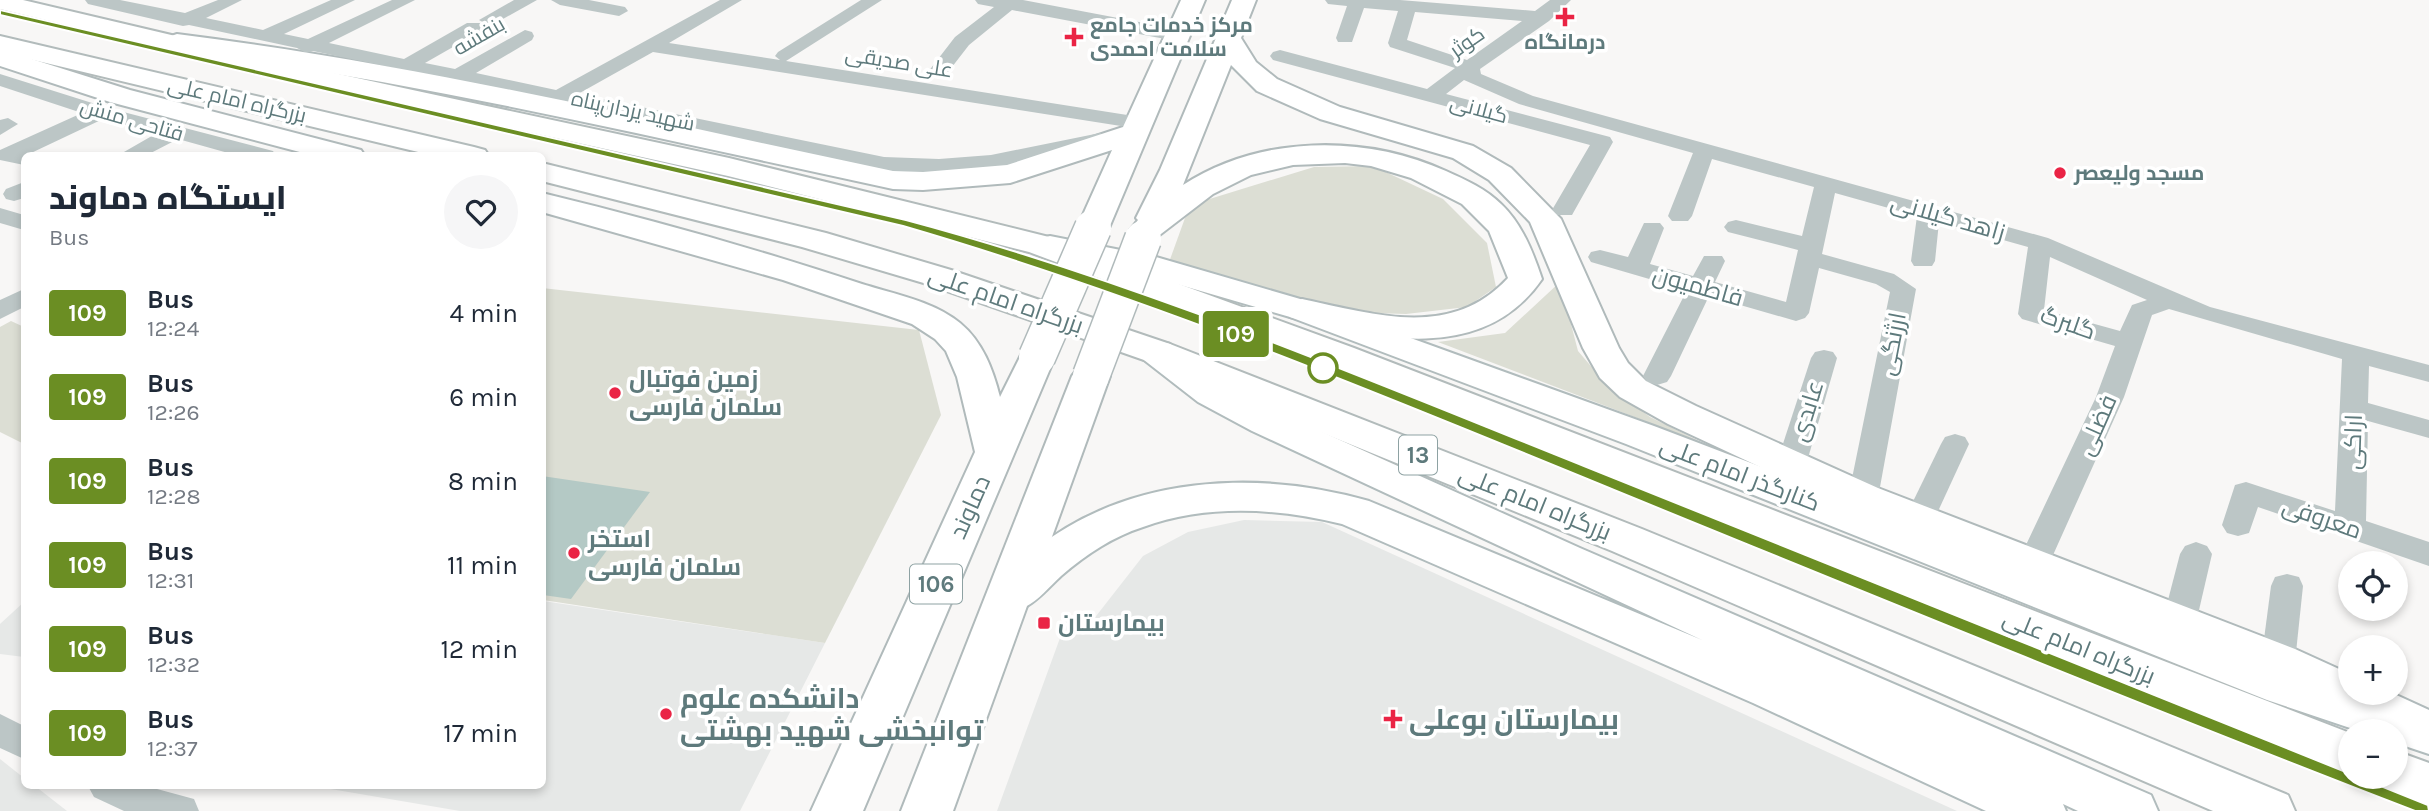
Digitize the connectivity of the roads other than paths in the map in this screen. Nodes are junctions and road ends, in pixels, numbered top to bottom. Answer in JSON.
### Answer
{"nodes":[{"id":1,"x":94,"y":0,"type":"edge"},
{"id":2,"x":159,"y":0,"type":"edge"},
{"id":3,"x":233,"y":0,"type":"edge"},
{"id":4,"x":346,"y":0,"type":"edge"},
{"id":5,"x":406,"y":0,"type":"edge"},
{"id":6,"x":528,"y":0,"type":"edge"},
{"id":7,"x":560,"y":0,"type":"edge"},
{"id":8,"x":639,"y":0,"type":"edge"},
{"id":9,"x":733,"y":0,"type":"edge"},
{"id":10,"x":873,"y":0,"type":"edge"},
{"id":11,"x":984,"y":0,"type":"edge"},
{"id":12,"x":1193,"y":0,"type":"edge"},
{"id":13,"x":1244,"y":0,"type":"edge"},
{"id":14,"x":1334,"y":0,"type":"edge"},
{"id":15,"x":1562,"y":0,"type":"edge"},
{"id":16,"x":6,"y":2,"type":"edge"},
{"id":17,"x":1011,"y":2,"type":"edge"},
{"id":18,"x":1357,"y":2,"type":"junction"},
{"id":19,"x":1408,"y":6,"type":"junction"},
{"id":20,"x":134,"y":10,"type":"junction"},
{"id":21,"x":619,"y":11,"type":"junction"},
{"id":22,"x":1543,"y":17,"type":"junction"},
{"id":23,"x":594,"y":27,"type":"dead end"},
{"id":24,"x":174,"y":31,"type":"junction"},
{"id":25,"x":525,"y":36,"type":"dead end"},
{"id":26,"x":1176,"y":36,"type":"junction"},
{"id":27,"x":262,"y":37,"type":"junction"},
{"id":28,"x":1345,"y":38,"type":"dead end"},
{"id":29,"x":1229,"y":39,"type":"junction"},
{"id":30,"x":0,"y":44,"type":"edge"},
{"id":31,"x":651,"y":46,"type":"junction"},
{"id":32,"x":306,"y":47,"type":"junction"},
{"id":33,"x":785,"y":56,"type":"dead end"},
{"id":34,"x":1280,"y":56,"type":"dead end"},
{"id":35,"x":0,"y":57,"type":"edge"},
{"id":36,"x":405,"y":66,"type":"junction"},
{"id":37,"x":1471,"y":67,"type":"junction"},
{"id":38,"x":937,"y":72,"type":"dead end"},
{"id":39,"x":457,"y":76,"type":"junction"},
{"id":40,"x":0,"y":79,"type":"edge"},
{"id":41,"x":560,"y":96,"type":"junction"},
{"id":42,"x":1430,"y":96,"type":"junction"},
{"id":43,"x":1520,"y":109,"type":"junction"},
{"id":44,"x":101,"y":112,"type":"junction"},
{"id":45,"x":1137,"y":128,"type":"junction"},
{"id":46,"x":174,"y":133,"type":"junction"},
{"id":47,"x":1705,"y":149,"type":"junction"},
{"id":48,"x":136,"y":152,"type":"edge"},
{"id":49,"x":249,"y":152,"type":"edge"},
{"id":50,"x":335,"y":152,"type":"edge"},
{"id":51,"x":457,"y":152,"type":"edge"},
{"id":52,"x":21,"y":158,"type":"edge"},
{"id":53,"x":546,"y":173,"type":"edge"},
{"id":54,"x":1826,"y":183,"type":"junction"},
{"id":55,"x":546,"y":203,"type":"edge"},
{"id":56,"x":1564,"y":210,"type":"dead end"},
{"id":57,"x":1929,"y":212,"type":"junction"},
{"id":58,"x":1681,"y":216,"type":"dead end"},
{"id":59,"x":1736,"y":227,"type":"dead end"},
{"id":60,"x":1652,"y":228,"type":"dead end"},
{"id":61,"x":1144,"y":234,"type":"junction"},
{"id":62,"x":2040,"y":243,"type":"junction"},
{"id":63,"x":1041,"y":245,"type":"junction"},
{"id":64,"x":1810,"y":252,"type":"junction"},
{"id":65,"x":1600,"y":257,"type":"dead end"},
{"id":66,"x":1713,"y":261,"type":"dead end"},
{"id":67,"x":1923,"y":261,"type":"dead end"},
{"id":68,"x":1636,"y":268,"type":"junction"},
{"id":69,"x":1699,"y":286,"type":"junction"},
{"id":70,"x":21,"y":299,"type":"edge"},
{"id":71,"x":2169,"y":301,"type":"junction"},
{"id":72,"x":1302,"y":310,"type":"junction"},
{"id":73,"x":0,"y":311,"type":"edge"},
{"id":74,"x":2130,"y":342,"type":"junction"},
{"id":75,"x":1157,"y":352,"type":"junction"},
{"id":76,"x":2356,"y":355,"type":"junction"},
{"id":77,"x":1824,"y":358,"type":"dead end"},
{"id":78,"x":2429,"y":374,"type":"edge"},
{"id":79,"x":1657,"y":376,"type":"dead end"},
{"id":80,"x":2353,"y":408,"type":"junction"},
{"id":81,"x":2429,"y":429,"type":"edge"},
{"id":82,"x":1955,"y":444,"type":"dead end"},
{"id":83,"x":994,"y":450,"type":"junction"},
{"id":84,"x":1791,"y":465,"type":"junction"},
{"id":85,"x":1863,"y":498,"type":"junction"},
{"id":86,"x":1919,"y":520,"type":"junction"},
{"id":87,"x":2238,"y":525,"type":"dead end"},
{"id":88,"x":2350,"y":528,"type":"junction"},
{"id":89,"x":2196,"y":554,"type":"dead end"},
{"id":90,"x":2429,"y":554,"type":"edge"},
{"id":91,"x":2033,"y":564,"type":"junction"},
{"id":92,"x":2287,"y":586,"type":"dead end"},
{"id":93,"x":1010,"y":595,"type":"junction"},
{"id":94,"x":2179,"y":623,"type":"junction"},
{"id":95,"x":2278,"y":662,"type":"junction"},
{"id":96,"x":0,"y":729,"type":"edge"},
{"id":97,"x":2427,"y":732,"type":"edge"},
{"id":98,"x":21,"y":742,"type":"edge"},
{"id":99,"x":2338,"y":750,"type":"edge"},
{"id":100,"x":2408,"y":778,"type":"edge"},
{"id":101,"x":2429,"y":786,"type":"edge"},
{"id":102,"x":114,"y":789,"type":"edge"},
{"id":103,"x":180,"y":811,"type":"edge"},
{"id":104,"x":837,"y":811,"type":"edge"},
{"id":105,"x":927,"y":811,"type":"edge"},
{"id":106,"x":2040,"y":811,"type":"edge"},
{"id":107,"x":2133,"y":811,"type":"edge"},
{"id":108,"x":2269,"y":811,"type":"edge"}],
"edges":[{"from":1,"to":20,"type":"street","name":"شهید یزدان‌پناه"},
{"from":2,"to":20,"type":"street"},
{"from":3,"to":24,"type":"street"},
{"from":4,"to":27,"type":"street"},
{"from":5,"to":32,"type":"street"},
{"from":6,"to":36,"type":"street"},
{"from":7,"to":21,"type":"street"},
{"from":8,"to":21,"type":"street"},
{"from":9,"to":31,"type":"street"},
{"from":10,"to":33,"type":"street"},
{"from":11,"to":17,"type":"street"},
{"from":12,"to":26,"type":"main road","number":"106"},
{"from":13,"to":29,"type":"main road"},
{"from":14,"to":18,"type":"street"},
{"from":15,"to":22,"type":"street","name":"کوثر"},
{"from":16,"to":24,"type":"main road","name":"بزرگراه امام علی"},
{"from":17,"to":26,"type":"street"},
{"from":17,"to":38,"type":"street"},
{"from":18,"to":19,"type":"street"},
{"from":18,"to":28,"type":"street"},
{"from":19,"to":22,"type":"street"},
{"from":19,"to":37,"type":"street"},
{"from":20,"to":24,"type":"street","name":"شهید یزدان‌پناه"},
{"from":21,"to":23,"type":"street"},
{"from":22,"to":37,"type":"street","name":"کوثر"},
{"from":24,"to":27,"type":"street","name":"شهید یزدان‌پناه"},
{"from":24,"to":45,"type":"main road"},
{"from":24,"to":63,"type":"main road","name":"بزرگراه امام علی"},
{"from":25,"to":39,"type":"street","name":"بنفشه"},
{"from":26,"to":45,"type":"main road","number":"106"},
{"from":27,"to":32,"type":"street","name":"شهید یزدان‌پناه"},
{"from":29,"to":61,"type":"main road"},
{"from":29,"to":84,"type":"main road"},
{"from":30,"to":51,"type":"main road","name":"بزرگراه امام علی"},
{"from":31,"to":41,"type":"street"},
{"from":31,"to":45,"type":"street","name":"علی صدیقی"},
{"from":32,"to":36,"type":"street","name":"شهید یزدان‌پناه"},
{"from":34,"to":42,"type":"street","name":"گیلانی"},
{"from":35,"to":50,"type":"main road"},
{"from":36,"to":39,"type":"street","name":"شهید یزدان‌پناه"},
{"from":37,"to":42,"type":"street","name":"کوثر"},
{"from":37,"to":43,"type":"street","name":"زاهد گیلانی"},
{"from":39,"to":41,"type":"street","name":"شهید یزدان‌پناه"},
{"from":40,"to":44,"type":"street","name":"فتاحی منش"},
{"from":41,"to":45,"type":"street","name":"شهید یزدان‌پناه"},
{"from":42,"to":43,"type":"street","name":"گیلانی"},
{"from":43,"to":47,"type":"street","name":"زاهد گیلانی"},
{"from":43,"to":56,"type":"street","name":"گیلانی"},
{"from":44,"to":46,"type":"street","name":"فتاحی منش"},
{"from":44,"to":52,"type":"street"},
{"from":45,"to":83,"type":"main road","name":"دماوند","number":"106","bridge":true},
{"from":46,"to":48,"type":"street"},
{"from":46,"to":49,"type":"street","name":"فتاحی منش"},
{"from":47,"to":54,"type":"street","name":"زاهد گیلانی"},
{"from":47,"to":58,"type":"street"},
{"from":53,"to":75,"type":"main road","name":"بزرگراه امام علی","number":"13"},
{"from":54,"to":57,"type":"street","name":"زاهد گیلانی"},
{"from":54,"to":64,"type":"street"},
{"from":55,"to":83,"type":"main road"},
{"from":57,"to":62,"type":"street","name":"زاهد گیلانی"},
{"from":57,"to":67,"type":"street"},
{"from":59,"to":64,"type":"street"},
{"from":60,"to":68,"type":"street"},
{"from":61,"to":72,"type":"main road"},
{"from":61,"to":93,"type":"main road","bridge":true},
{"from":62,"to":71,"type":"street","name":"زاهد گیلانی"},
{"from":62,"to":74,"type":"street","name":"گلبرگ"},
{"from":63,"to":72,"type":"main road","name":"کنارگذر امام علی"},
{"from":63,"to":99,"type":"main road","name":"بزرگراه امام علی"},
{"from":64,"to":69,"type":"street","name":"فاطمیون"},
{"from":64,"to":85,"type":"street","name":"ارژنگی"},
{"from":65,"to":68,"type":"street","name":"فاطمیون"},
{"from":66,"to":69,"type":"street"},
{"from":68,"to":69,"type":"street","name":"فاطمیون"},
{"from":69,"to":79,"type":"street"},
{"from":70,"to":73,"type":"street"},
{"from":71,"to":74,"type":"street","name":"فضلی"},
{"from":71,"to":76,"type":"street","name":"زاهد گیلانی"},
{"from":72,"to":97,"type":"main road","name":"کنارگذر امام علی"},
{"from":74,"to":91,"type":"street","name":"فضلی"},
{"from":75,"to":107,"type":"main road"},
{"from":75,"to":108,"type":"main road","name":"بزرگراه امام علی","number":"13"},
{"from":76,"to":78,"type":"street","name":"زاهد گیلانی"},
{"from":76,"to":80,"type":"street","name":"اراکی"},
{"from":77,"to":84,"type":"street","name":"عابدی"},
{"from":80,"to":81,"type":"street"},
{"from":80,"to":88,"type":"street","name":"اراکی"},
{"from":82,"to":86,"type":"street"},
{"from":83,"to":104,"type":"main road","name":"دماوند","number":"106"},
{"from":84,"to":85,"type":"main road"},
{"from":85,"to":86,"type":"main road"},
{"from":86,"to":91,"type":"main road"},
{"from":87,"to":88,"type":"street","name":"معروفی"},
{"from":88,"to":90,"type":"street","name":"معروفی"},
{"from":89,"to":94,"type":"street"},
{"from":91,"to":94,"type":"main road"},
{"from":92,"to":95,"type":"street"},
{"from":93,"to":105,"type":"main road"},
{"from":93,"to":106,"type":"main road"},
{"from":94,"to":95,"type":"main road"},
{"from":95,"to":97,"type":"main road"},
{"from":96,"to":98,"type":"street"},
{"from":100,"to":101,"type":"main road"},
{"from":102,"to":103,"type":"street"}]}
